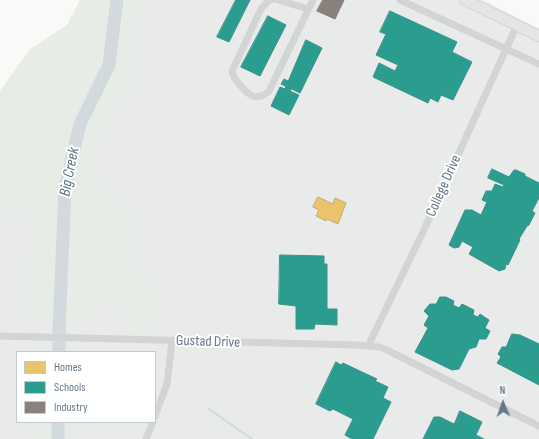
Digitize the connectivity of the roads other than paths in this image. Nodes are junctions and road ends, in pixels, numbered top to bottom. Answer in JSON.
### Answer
{"nodes":[{"id":1,"x":271,"y":0,"type":"edge"},
{"id":2,"x":278,"y":0,"type":"edge"},
{"id":3,"x":313,"y":0,"type":"edge"},
{"id":4,"x":400,"y":0,"type":"edge"},
{"id":5,"x":465,"y":0,"type":"edge"},
{"id":6,"x":308,"y":9,"type":"junction"},
{"id":7,"x":517,"y":25,"type":"junction"},
{"id":8,"x":539,"y":36,"type":"edge"},
{"id":9,"x":506,"y":49,"type":"junction"},
{"id":10,"x":539,"y":64,"type":"edge"},
{"id":11,"x":0,"y":336,"type":"edge"},
{"id":12,"x":172,"y":341,"type":"junction"},
{"id":13,"x":368,"y":346,"type":"junction"},
{"id":14,"x":156,"y":413,"type":"edge"},
{"id":15,"x":153,"y":423,"type":"edge"},
{"id":16,"x":539,"y":426,"type":"edge"},
{"id":17,"x":146,"y":439,"type":"edge"}],
"edges":[{"from":1,"to":6,"type":"street"},
{"from":2,"to":6,"type":"street"},
{"from":3,"to":6,"type":"street"},
{"from":4,"to":9,"type":"street"},
{"from":5,"to":7,"type":"main road"},
{"from":7,"to":8,"type":"main road"},
{"from":7,"to":9,"type":"street","name":"College Drive"},
{"from":9,"to":10,"type":"street"},
{"from":9,"to":13,"type":"street","name":"College Drive"},
{"from":11,"to":12,"type":"street","name":"Gustad Drive"},
{"from":12,"to":13,"type":"street","name":"Gustad Drive"},
{"from":12,"to":14,"type":"street"},
{"from":13,"to":16,"type":"street","name":"Gustad Drive"},
{"from":15,"to":17,"type":"street"}]}
